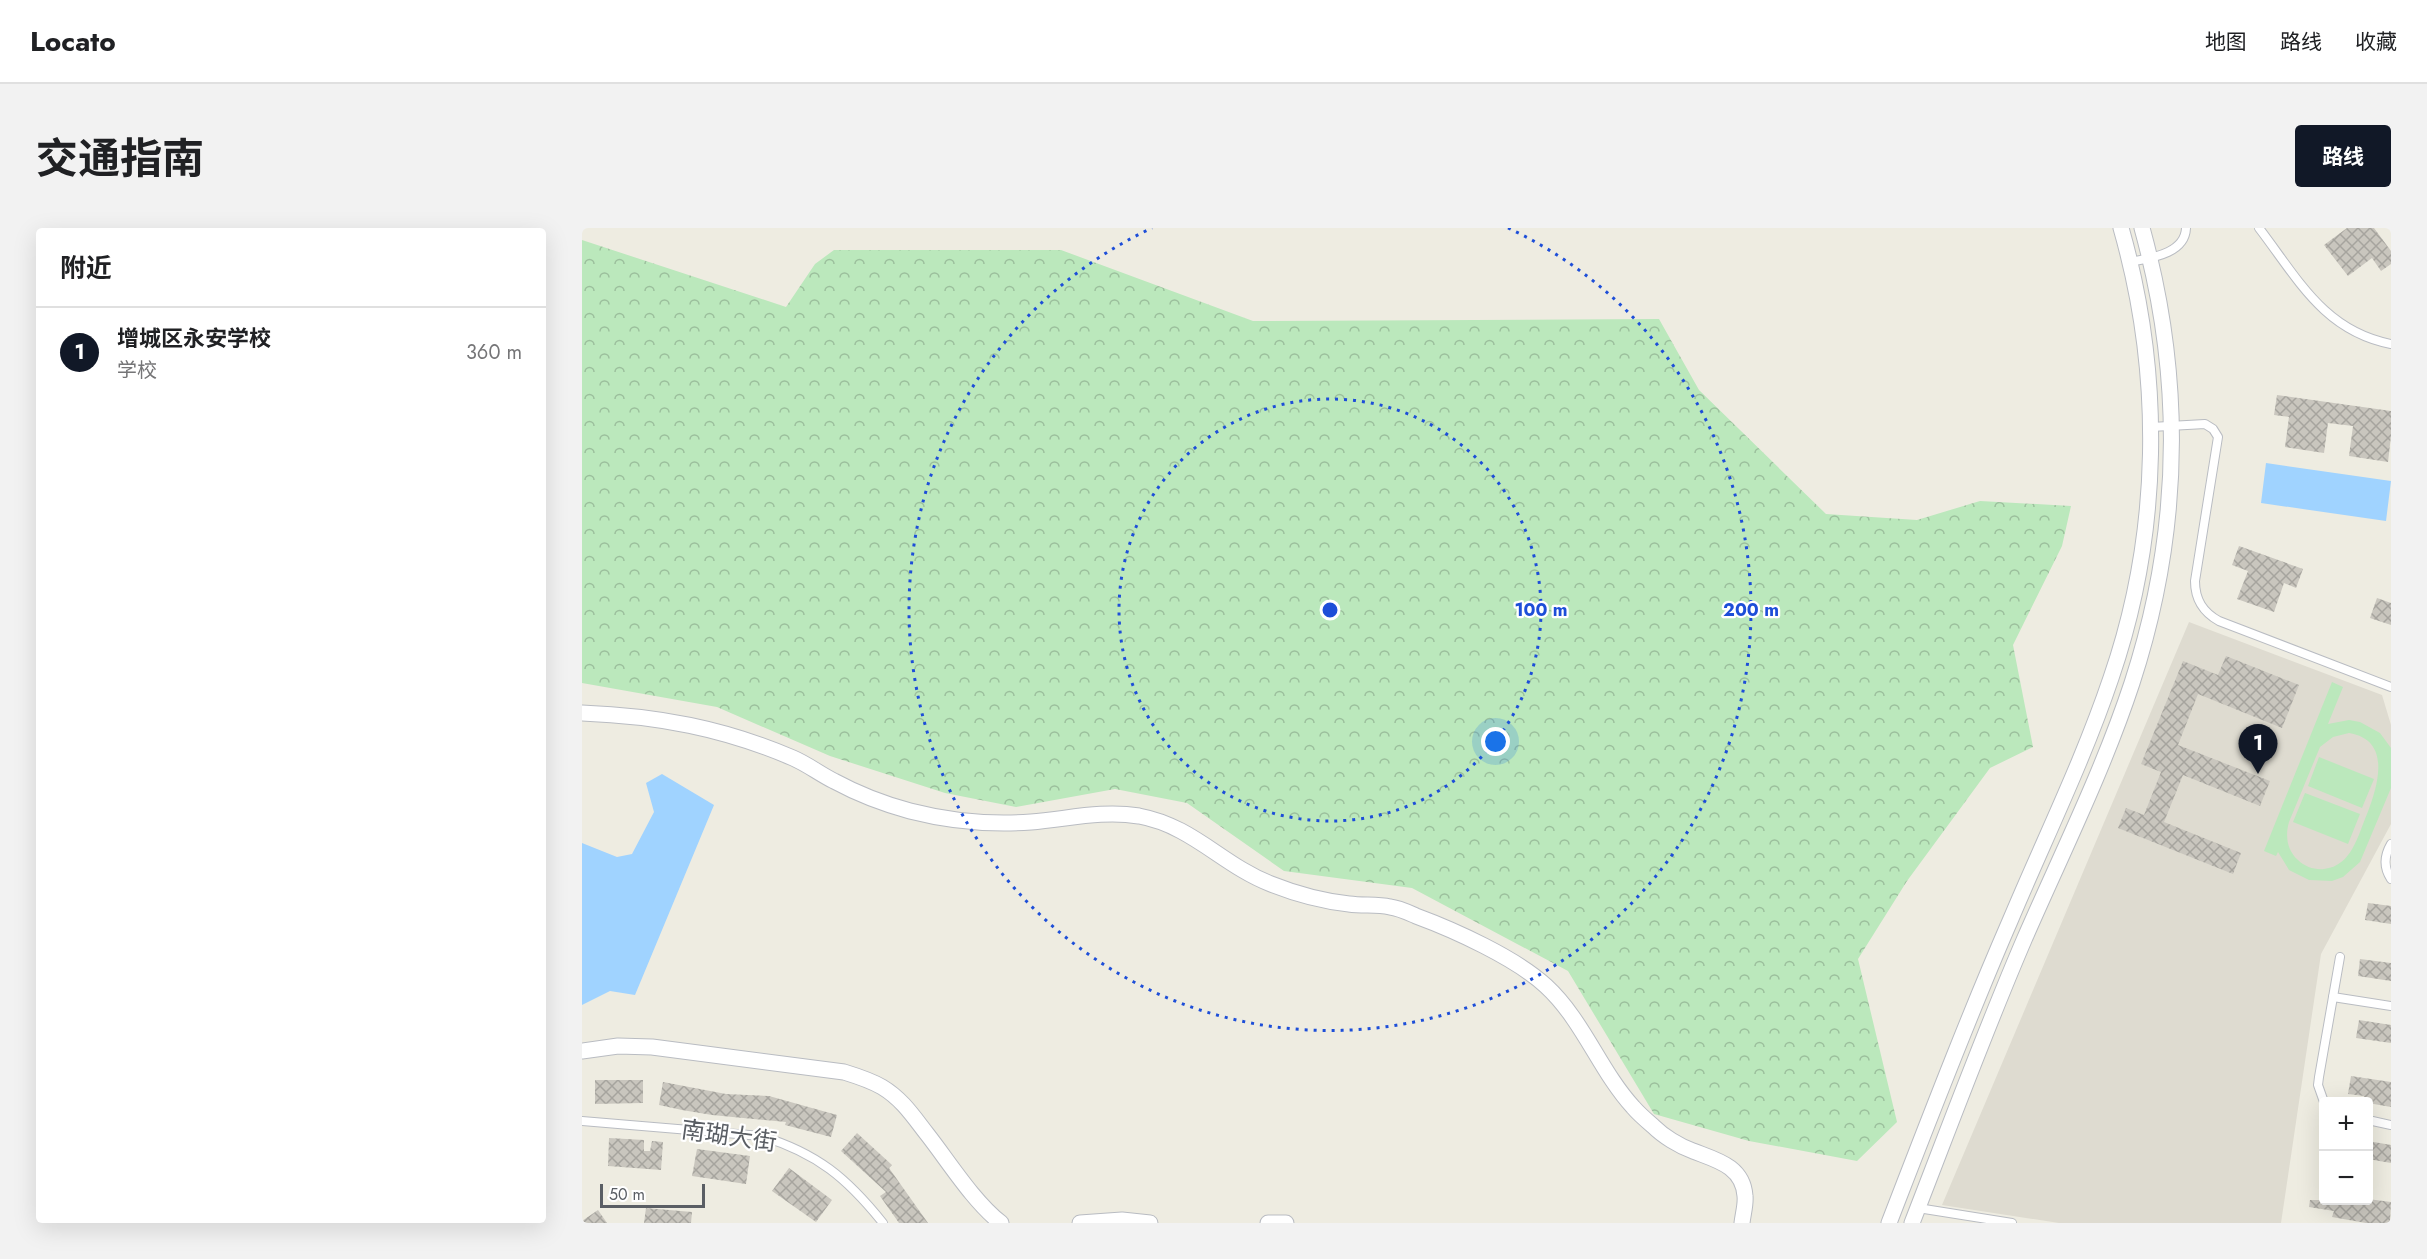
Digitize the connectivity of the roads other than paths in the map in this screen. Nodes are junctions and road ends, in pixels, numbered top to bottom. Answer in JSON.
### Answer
{"nodes":[{"id":1,"x":2121,"y":228,"type":"edge"},
{"id":2,"x":2142,"y":228,"type":"edge"},
{"id":3,"x":2186,"y":228,"type":"edge"},
{"id":4,"x":2259,"y":228,"type":"edge"},
{"id":5,"x":2151,"y":257,"type":"junction"},
{"id":6,"x":2130,"y":262,"type":"junction"},
{"id":7,"x":2391,"y":344,"type":"edge"},
{"id":8,"x":2172,"y":426,"type":"junction"},
{"id":9,"x":2151,"y":427,"type":"junction"},
{"id":10,"x":2391,"y":687,"type":"edge"},
{"id":11,"x":582,"y":713,"type":"edge"},
{"id":12,"x":2391,"y":844,"type":"edge"},
{"id":13,"x":2391,"y":879,"type":"edge"},
{"id":14,"x":2340,"y":957,"type":"dead end"},
{"id":15,"x":2333,"y":997,"type":"junction"},
{"id":16,"x":2391,"y":1005,"type":"edge"},
{"id":17,"x":582,"y":1052,"type":"edge"},
{"id":18,"x":2322,"y":1097,"type":"edge"},
{"id":19,"x":582,"y":1121,"type":"edge"},
{"id":20,"x":2373,"y":1121,"type":"edge"},
{"id":21,"x":2391,"y":1125,"type":"edge"},
{"id":22,"x":1918,"y":1208,"type":"junction"},
{"id":23,"x":883,"y":1223,"type":"edge"},
{"id":24,"x":1001,"y":1223,"type":"edge"},
{"id":25,"x":1080,"y":1223,"type":"edge"},
{"id":26,"x":1150,"y":1223,"type":"edge"},
{"id":27,"x":1268,"y":1223,"type":"edge"},
{"id":28,"x":1286,"y":1223,"type":"edge"},
{"id":29,"x":1742,"y":1223,"type":"edge"},
{"id":30,"x":1889,"y":1223,"type":"edge"},
{"id":31,"x":1912,"y":1223,"type":"edge"},
{"id":32,"x":2012,"y":1223,"type":"edge"}],
"edges":[{"from":1,"to":6,"type":"street"},
{"from":2,"to":5,"type":"street"},
{"from":3,"to":5,"type":"lane"},
{"from":4,"to":7,"type":"lane"},
{"from":5,"to":6,"type":"lane"},
{"from":5,"to":8,"type":"street"},
{"from":6,"to":9,"type":"street"},
{"from":8,"to":9,"type":"lane"},
{"from":8,"to":10,"type":"lane"},
{"from":8,"to":22,"type":"street"},
{"from":9,"to":30,"type":"street"},
{"from":11,"to":29,"type":"street"},
{"from":12,"to":13,"type":"lane"},
{"from":14,"to":15,"type":"lane"},
{"from":15,"to":16,"type":"lane"},
{"from":15,"to":18,"type":"lane"},
{"from":17,"to":24,"type":"street"},
{"from":19,"to":23,"type":"lane","name":"南瑚大街"},
{"from":20,"to":21,"type":"lane"},
{"from":22,"to":31,"type":"street"},
{"from":22,"to":32,"type":"lane"},
{"from":25,"to":26,"type":"street"},
{"from":27,"to":28,"type":"street"}]}
